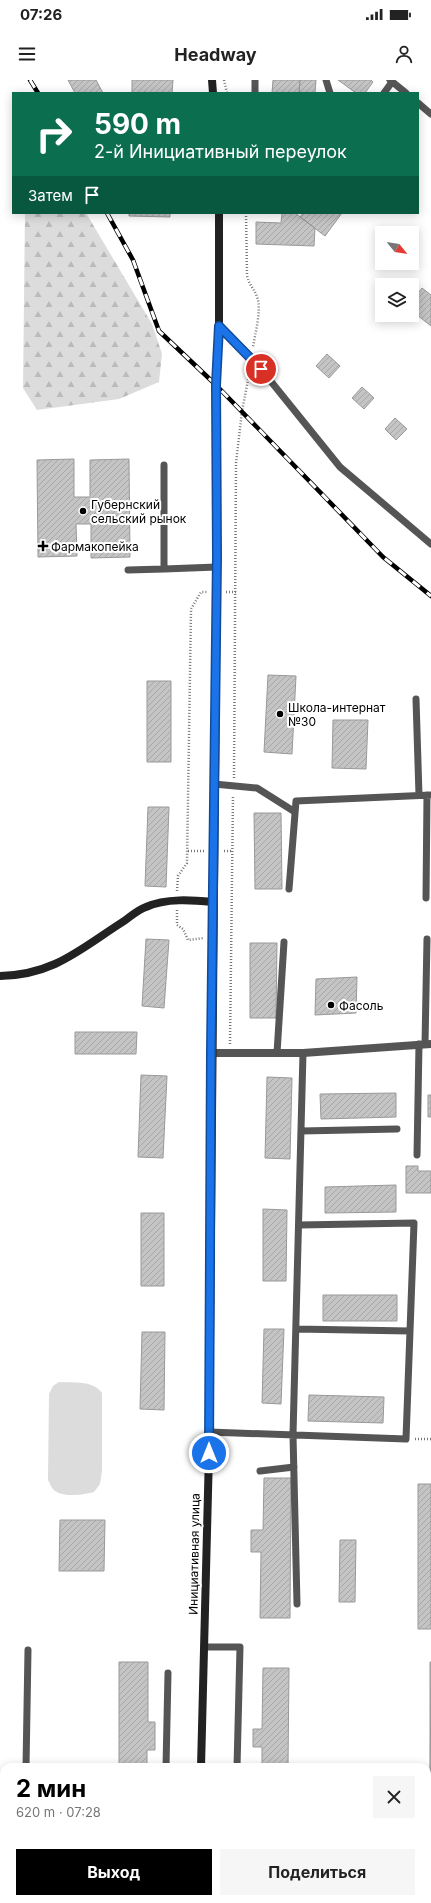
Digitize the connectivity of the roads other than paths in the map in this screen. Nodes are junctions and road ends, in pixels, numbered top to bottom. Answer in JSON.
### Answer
{"nodes":[{"id":1,"x":212,"y":80,"type":"edge"},
{"id":2,"x":255,"y":80,"type":"edge"},
{"id":3,"x":326,"y":80,"type":"edge"},
{"id":4,"x":391,"y":81,"type":"edge"},
{"id":5,"x":213,"y":92,"type":"edge"},
{"id":6,"x":255,"y":92,"type":"edge"},
{"id":7,"x":330,"y":92,"type":"edge"},
{"id":8,"x":385,"y":92,"type":"edge"},
{"id":9,"x":405,"y":92,"type":"edge"},
{"id":10,"x":419,"y":104,"type":"edge"},
{"id":11,"x":431,"y":114,"type":"edge"},
{"id":12,"x":219,"y":214,"type":"edge"},
{"id":13,"x":219,"y":326,"type":"junction"},
{"id":14,"x":164,"y":465,"type":"dead end"},
{"id":15,"x":431,"y":544,"type":"edge"},
{"id":16,"x":217,"y":567,"type":"junction"},
{"id":17,"x":164,"y":569,"type":"junction"},
{"id":18,"x":128,"y":570,"type":"dead end"},
{"id":19,"x":416,"y":700,"type":"dead end"},
{"id":20,"x":214,"y":784,"type":"junction"},
{"id":21,"x":426,"y":795,"type":"edge"},
{"id":22,"x":295,"y":812,"type":"junction"},
{"id":23,"x":289,"y":889,"type":"dead end"},
{"id":24,"x":426,"y":898,"type":"dead end"},
{"id":25,"x":213,"y":902,"type":"junction"},
{"id":26,"x":427,"y":939,"type":"dead end"},
{"id":27,"x":284,"y":942,"type":"dead end"},
{"id":28,"x":0,"y":976,"type":"edge"},
{"id":29,"x":425,"y":1044,"type":"edge"},
{"id":30,"x":303,"y":1052,"type":"junction"},
{"id":31,"x":211,"y":1053,"type":"junction"},
{"id":32,"x":277,"y":1053,"type":"junction"},
{"id":33,"x":397,"y":1129,"type":"dead end"},
{"id":34,"x":301,"y":1131,"type":"junction"},
{"id":35,"x":417,"y":1155,"type":"dead end"},
{"id":36,"x":299,"y":1225,"type":"junction"},
{"id":37,"x":296,"y":1329,"type":"junction"},
{"id":38,"x":410,"y":1331,"type":"junction"},
{"id":39,"x":209,"y":1432,"type":"junction"},
{"id":40,"x":293,"y":1435,"type":"junction"},
{"id":41,"x":294,"y":1468,"type":"junction"},
{"id":42,"x":260,"y":1471,"type":"dead end"},
{"id":43,"x":297,"y":1604,"type":"dead end"},
{"id":44,"x":204,"y":1647,"type":"junction"},
{"id":45,"x":28,"y":1650,"type":"dead end"},
{"id":46,"x":168,"y":1673,"type":"dead end"},
{"id":47,"x":26,"y":1763,"type":"edge"},
{"id":48,"x":166,"y":1763,"type":"edge"},
{"id":49,"x":201,"y":1763,"type":"edge"},
{"id":50,"x":237,"y":1763,"type":"edge"}],
"edges":[{"from":1,"to":5,"type":"main road"},
{"from":2,"to":6,"type":"lane"},
{"from":3,"to":7,"type":"lane"},
{"from":4,"to":8,"type":"lane"},
{"from":4,"to":9,"type":"lane"},
{"from":10,"to":11,"type":"lane"},
{"from":12,"to":13,"type":"main road","name":"Инициативная улица"},
{"from":13,"to":15,"type":"lane"},
{"from":13,"to":16,"type":"main road","name":"Инициативная улица"},
{"from":14,"to":17,"type":"lane"},
{"from":16,"to":17,"type":"lane"},
{"from":16,"to":20,"type":"main road","name":"Инициативная улица"},
{"from":17,"to":18,"type":"lane"},
{"from":19,"to":21,"type":"lane"},
{"from":20,"to":22,"type":"lane"},
{"from":20,"to":25,"type":"main road","name":"Инициативная улица"},
{"from":21,"to":22,"type":"lane"},
{"from":21,"to":24,"type":"lane"},
{"from":22,"to":23,"type":"lane"},
{"from":25,"to":28,"type":"main road"},
{"from":25,"to":31,"type":"main road","name":"Инициативная улица"},
{"from":26,"to":29,"type":"lane"},
{"from":27,"to":32,"type":"lane"},
{"from":29,"to":30,"type":"street"},
{"from":29,"to":35,"type":"lane"},
{"from":30,"to":32,"type":"street"},
{"from":30,"to":34,"type":"lane"},
{"from":31,"to":32,"type":"street"},
{"from":31,"to":39,"type":"main road","name":"Инициативная улица"},
{"from":33,"to":34,"type":"lane"},
{"from":34,"to":36,"type":"lane"},
{"from":36,"to":37,"type":"lane"},
{"from":36,"to":38,"type":"lane"},
{"from":37,"to":38,"type":"lane"},
{"from":37,"to":40,"type":"lane"},
{"from":38,"to":40,"type":"lane"},
{"from":39,"to":40,"type":"lane"},
{"from":39,"to":44,"type":"main road","name":"Инициативная улица"},
{"from":40,"to":41,"type":"lane"},
{"from":41,"to":42,"type":"lane"},
{"from":41,"to":43,"type":"lane"},
{"from":44,"to":49,"type":"main road","name":"Инициативная улица"},
{"from":44,"to":50,"type":"lane"},
{"from":45,"to":47,"type":"lane"},
{"from":46,"to":48,"type":"lane"}]}
